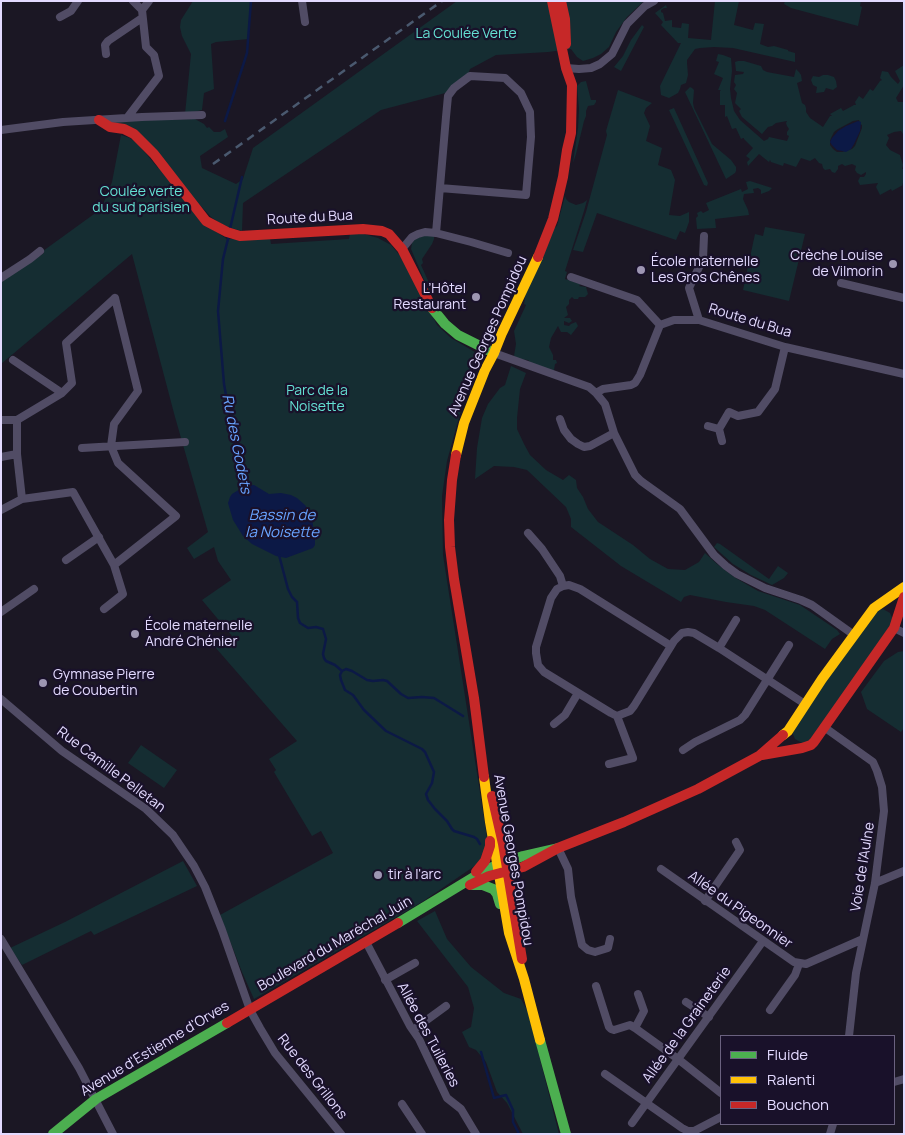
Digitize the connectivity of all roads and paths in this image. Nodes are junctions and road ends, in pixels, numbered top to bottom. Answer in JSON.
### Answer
{"nodes":[{"id":1,"x":78,"y":1,"type":"edge"},
{"id":2,"x":133,"y":1,"type":"edge"},
{"id":3,"x":149,"y":1,"type":"edge"},
{"id":4,"x":302,"y":1,"type":"edge"},
{"id":5,"x":552,"y":1,"type":"edge"},
{"id":6,"x":561,"y":1,"type":"edge"},
{"id":7,"x":654,"y":1,"type":"edge"},
{"id":8,"x":142,"y":14,"type":"junction"},
{"id":9,"x":60,"y":17,"type":"dead end"},
{"id":10,"x":560,"y":20,"type":"junction"},
{"id":11,"x":304,"y":22,"type":"dead end"},
{"id":12,"x":106,"y":54,"type":"dead end"},
{"id":13,"x":566,"y":68,"type":"junction"},
{"id":14,"x":202,"y":115,"type":"dead end"},
{"id":15,"x":98,"y":120,"type":"junction"},
{"id":16,"x":1,"y":130,"type":"edge"},
{"id":17,"x":440,"y":188,"type":"junction"},
{"id":18,"x":436,"y":234,"type":"junction"},
{"id":19,"x":704,"y":236,"type":"dead end"},
{"id":20,"x":402,"y":249,"type":"junction"},
{"id":21,"x":40,"y":251,"type":"dead end"},
{"id":22,"x":508,"y":254,"type":"dead end"},
{"id":23,"x":571,"y":277,"type":"dead end"},
{"id":24,"x":1,"y":278,"type":"edge"},
{"id":25,"x":841,"y":283,"type":"dead end"},
{"id":26,"x":904,"y":298,"type":"edge"},
{"id":27,"x":698,"y":320,"type":"junction"},
{"id":28,"x":660,"y":325,"type":"junction"},
{"id":29,"x":785,"y":347,"type":"junction"},
{"id":30,"x":494,"y":353,"type":"junction"},
{"id":31,"x":14,"y":360,"type":"dead end"},
{"id":32,"x":904,"y":374,"type":"edge"},
{"id":33,"x":62,"y":393,"type":"junction"},
{"id":34,"x":596,"y":393,"type":"junction"},
{"id":35,"x":560,"y":419,"type":"dead end"},
{"id":36,"x":1,"y":420,"type":"edge"},
{"id":37,"x":17,"y":420,"type":"junction"},
{"id":38,"x":708,"y":426,"type":"dead end"},
{"id":39,"x":719,"y":429,"type":"junction"},
{"id":40,"x":614,"y":434,"type":"junction"},
{"id":41,"x":722,"y":441,"type":"dead end"},
{"id":42,"x":186,"y":442,"type":"dead end"},
{"id":43,"x":111,"y":446,"type":"junction"},
{"id":44,"x":82,"y":448,"type":"dead end"},
{"id":45,"x":17,"y":454,"type":"junction"},
{"id":46,"x":1,"y":457,"type":"edge"},
{"id":47,"x":22,"y":499,"type":"junction"},
{"id":48,"x":1,"y":510,"type":"edge"},
{"id":49,"x":528,"y":534,"type":"dead end"},
{"id":50,"x":99,"y":537,"type":"junction"},
{"id":51,"x":66,"y":560,"type":"dead end"},
{"id":52,"x":114,"y":565,"type":"junction"},
{"id":53,"x":563,"y":586,"type":"junction"},
{"id":54,"x":904,"y":587,"type":"edge"},
{"id":55,"x":34,"y":589,"type":"dead end"},
{"id":56,"x":904,"y":597,"type":"edge"},
{"id":57,"x":881,"y":604,"type":"junction"},
{"id":58,"x":104,"y":609,"type":"dead end"},
{"id":59,"x":1,"y":612,"type":"edge"},
{"id":60,"x":898,"y":615,"type":"junction"},
{"id":61,"x":736,"y":620,"type":"dead end"},
{"id":62,"x":899,"y":631,"type":"edge"},
{"id":63,"x":854,"y":635,"type":"junction"},
{"id":64,"x":789,"y":645,"type":"dead end"},
{"id":65,"x":671,"y":646,"type":"junction"},
{"id":66,"x":719,"y":648,"type":"junction"},
{"id":67,"x":767,"y":679,"type":"junction"},
{"id":68,"x":578,"y":693,"type":"junction"},
{"id":69,"x":1,"y":699,"type":"edge"},
{"id":70,"x":805,"y":704,"type":"junction"},
{"id":71,"x":618,"y":716,"type":"junction"},
{"id":72,"x":554,"y":724,"type":"dead end"},
{"id":73,"x":824,"y":727,"type":"junction"},
{"id":74,"x":788,"y":731,"type":"junction"},
{"id":75,"x":480,"y":744,"type":"junction"},
{"id":76,"x":802,"y":748,"type":"junction"},
{"id":77,"x":683,"y":750,"type":"dead end"},
{"id":78,"x":759,"y":756,"type":"junction"},
{"id":79,"x":609,"y":764,"type":"dead end"},
{"id":80,"x":490,"y":822,"type":"junction"},
{"id":81,"x":736,"y":842,"type":"dead end"},
{"id":82,"x":558,"y":848,"type":"junction"},
{"id":83,"x":502,"y":868,"type":"junction"},
{"id":84,"x":661,"y":869,"type":"dead end"},
{"id":85,"x":904,"y":871,"type":"edge"},
{"id":86,"x":467,"y":883,"type":"junction"},
{"id":87,"x":875,"y":883,"type":"junction"},
{"id":88,"x":705,"y":900,"type":"junction"},
{"id":89,"x":509,"y":933,"type":"junction"},
{"id":90,"x":610,"y":939,"type":"dead end"},
{"id":91,"x":863,"y":939,"type":"junction"},
{"id":92,"x":763,"y":941,"type":"junction"},
{"id":93,"x":2,"y":942,"type":"edge"},
{"id":94,"x":366,"y":942,"type":"junction"},
{"id":95,"x":415,"y":963,"type":"dead end"},
{"id":96,"x":799,"y":964,"type":"junction"},
{"id":97,"x":524,"y":979,"type":"junction"},
{"id":98,"x":385,"y":980,"type":"junction"},
{"id":99,"x":596,"y":986,"type":"dead end"},
{"id":100,"x":638,"y":994,"type":"dead end"},
{"id":101,"x":686,"y":1002,"type":"dead end"},
{"id":102,"x":446,"y":1006,"type":"dead end"},
{"id":103,"x":250,"y":1010,"type":"junction"},
{"id":104,"x":770,"y":1010,"type":"dead end"},
{"id":105,"x":709,"y":1017,"type":"junction"},
{"id":106,"x":635,"y":1028,"type":"junction"},
{"id":107,"x":413,"y":1030,"type":"junction"},
{"id":108,"x":848,"y":1035,"type":"edge"},
{"id":109,"x":678,"y":1059,"type":"junction"},
{"id":110,"x":606,"y":1074,"type":"dead end"},
{"id":111,"x":720,"y":1092,"type":"edge"},
{"id":112,"x":96,"y":1099,"type":"junction"},
{"id":113,"x":646,"y":1103,"type":"junction"},
{"id":114,"x":402,"y":1104,"type":"dead end"},
{"id":115,"x":720,"y":1118,"type":"edge"},
{"id":116,"x":632,"y":1124,"type":"dead end"},
{"id":117,"x":53,"y":1134,"type":"edge"},
{"id":118,"x":113,"y":1134,"type":"edge"},
{"id":119,"x":340,"y":1134,"type":"edge"},
{"id":120,"x":422,"y":1134,"type":"edge"},
{"id":121,"x":476,"y":1134,"type":"edge"},
{"id":122,"x":566,"y":1134,"type":"edge"}],
"edges":[{"from":1,"to":9,"type":"street"},
{"from":2,"to":8,"type":"street"},
{"from":3,"to":8,"type":"street"},
{"from":4,"to":11,"type":"street"},
{"from":5,"to":10,"type":"main road","name":"Avenue Georges Pompidou"},
{"from":6,"to":10,"type":"main road","name":"Avenue Georges Pompidou"},
{"from":7,"to":13,"type":"street"},
{"from":8,"to":12,"type":"street"},
{"from":8,"to":15,"type":"street"},
{"from":10,"to":13,"type":"main road","name":"Avenue Georges Pompidou"},
{"from":13,"to":30,"type":"main road","name":"Avenue Georges Pompidou"},
{"from":14,"to":15,"type":"street"},
{"from":15,"to":16,"type":"street"},
{"from":15,"to":20,"type":"main road","name":"Route du Bua"},
{"from":17,"to":17,"type":"street"},
{"from":17,"to":18,"type":"street"},
{"from":18,"to":20,"type":"street"},
{"from":18,"to":22,"type":"street"},
{"from":19,"to":27,"type":"street"},
{"from":20,"to":30,"type":"main road"},
{"from":21,"to":24,"type":"street"},
{"from":23,"to":28,"type":"street"},
{"from":25,"to":26,"type":"street"},
{"from":27,"to":28,"type":"street","name":"Route du Bua"},
{"from":27,"to":29,"type":"street","name":"Route du Bua"},
{"from":28,"to":34,"type":"street"},
{"from":29,"to":32,"type":"street","name":"Route du Bua"},
{"from":29,"to":39,"type":"street"},
{"from":30,"to":34,"type":"street"},
{"from":30,"to":75,"type":"main road","name":"Avenue Georges Pompidou"},
{"from":31,"to":33,"type":"street"},
{"from":33,"to":37,"type":"street"},
{"from":33,"to":43,"type":"street"},
{"from":34,"to":40,"type":"street"},
{"from":35,"to":40,"type":"street"},
{"from":36,"to":37,"type":"street"},
{"from":37,"to":45,"type":"street"},
{"from":38,"to":39,"type":"street"},
{"from":39,"to":41,"type":"street"},
{"from":40,"to":63,"type":"street"},
{"from":42,"to":43,"type":"street"},
{"from":43,"to":44,"type":"street"},
{"from":43,"to":52,"type":"street"},
{"from":45,"to":46,"type":"street"},
{"from":45,"to":47,"type":"street"},
{"from":47,"to":48,"type":"street"},
{"from":47,"to":50,"type":"street"},
{"from":49,"to":53,"type":"street"},
{"from":50,"to":51,"type":"street"},
{"from":50,"to":52,"type":"street"},
{"from":52,"to":58,"type":"street"},
{"from":53,"to":65,"type":"street"},
{"from":53,"to":68,"type":"street"},
{"from":54,"to":57,"type":"main road"},
{"from":55,"to":59,"type":"street"},
{"from":56,"to":60,"type":"main road"},
{"from":57,"to":60,"type":"main road"},
{"from":57,"to":63,"type":"main road","name":"Boulevard du Maréchal Juin"},
{"from":60,"to":62,"type":"main road"},
{"from":61,"to":66,"type":"street"},
{"from":62,"to":73,"type":"main road"},
{"from":63,"to":70,"type":"main road","name":"Boulevard du Maréchal Juin"},
{"from":64,"to":67,"type":"street"},
{"from":65,"to":66,"type":"street"},
{"from":65,"to":71,"type":"street"},
{"from":66,"to":67,"type":"street"},
{"from":67,"to":70,"type":"street"},
{"from":67,"to":77,"type":"street"},
{"from":68,"to":71,"type":"street"},
{"from":68,"to":72,"type":"street"},
{"from":69,"to":103,"type":"street","name":"Rue Camille Pelletan"},
{"from":70,"to":74,"type":"main road","name":"Boulevard du Maréchal Juin"},
{"from":71,"to":79,"type":"street"},
{"from":73,"to":76,"type":"main road"},
{"from":73,"to":87,"type":"street","name":"Voie de l'Aulne"},
{"from":74,"to":76,"type":"main road"},
{"from":74,"to":78,"type":"main road","name":"Boulevard du Maréchal Juin"},
{"from":75,"to":80,"type":"main road","name":"Avenue Georges Pompidou"},
{"from":75,"to":83,"type":"main road","name":"Avenue Georges Pompidou"},
{"from":76,"to":78,"type":"main road","name":"Boulevard du Maréchal Juin"},
{"from":78,"to":82,"type":"main road","name":"Boulevard du Maréchal Juin"},
{"from":80,"to":83,"type":"main road","name":"Avenue Georges Pompidou"},
{"from":80,"to":86,"type":"main road"},
{"from":81,"to":88,"type":"street"},
{"from":82,"to":83,"type":"main road","name":"Boulevard du Maréchal Juin"},
{"from":82,"to":90,"type":"street"},
{"from":83,"to":86,"type":"main road","name":"Boulevard du Maréchal Juin"},
{"from":83,"to":89,"type":"main road","name":"Avenue Georges Pompidou"},
{"from":83,"to":97,"type":"main road","name":"Avenue Georges Pompidou"},
{"from":84,"to":88,"type":"street","name":"Allée du Pigeonnier"},
{"from":85,"to":87,"type":"street"},
{"from":86,"to":89,"type":"main road"},
{"from":86,"to":94,"type":"main road","name":"Boulevard du Maréchal Juin"},
{"from":87,"to":91,"type":"street","name":"Voie de l'Aulne"},
{"from":88,"to":92,"type":"street","name":"Allée du Pigeonnier"},
{"from":89,"to":97,"type":"main road","name":"Avenue Georges Pompidou"},
{"from":91,"to":96,"type":"street","name":"Allée du Pigeonnier"},
{"from":91,"to":108,"type":"street","name":"Voie de l'Aulne"},
{"from":92,"to":96,"type":"street","name":"Allée du Pigeonnier"},
{"from":92,"to":105,"type":"street","name":"Allée de la Graineterie"},
{"from":93,"to":112,"type":"street"},
{"from":94,"to":98,"type":"street","name":"Allée des Tuileries"},
{"from":94,"to":103,"type":"main road","name":"Boulevard du Maréchal Juin"},
{"from":95,"to":98,"type":"street"},
{"from":96,"to":104,"type":"street"},
{"from":97,"to":122,"type":"main road","name":"Avenue Georges Pompidou"},
{"from":98,"to":107,"type":"street","name":"Allée des Tuileries"},
{"from":99,"to":106,"type":"street"},
{"from":100,"to":106,"type":"street"},
{"from":101,"to":105,"type":"street"},
{"from":102,"to":107,"type":"street"},
{"from":103,"to":112,"type":"main road","name":"Avenue d'Estienne d'Orves"},
{"from":103,"to":119,"type":"street","name":"Rue des Grillons"},
{"from":105,"to":109,"type":"street","name":"Allée de la Graineterie"},
{"from":106,"to":109,"type":"street"},
{"from":107,"to":121,"type":"street","name":"Allée des Tuileries"},
{"from":109,"to":111,"type":"street"},
{"from":109,"to":113,"type":"street","name":"Allée de la Graineterie"},
{"from":110,"to":113,"type":"street"},
{"from":112,"to":117,"type":"main road","name":"Avenue d'Estienne d'Orves"},
{"from":112,"to":118,"type":"street"},
{"from":113,"to":115,"type":"street"},
{"from":113,"to":116,"type":"street","name":"Allée de la Graineterie"},
{"from":114,"to":120,"type":"street"}]}
